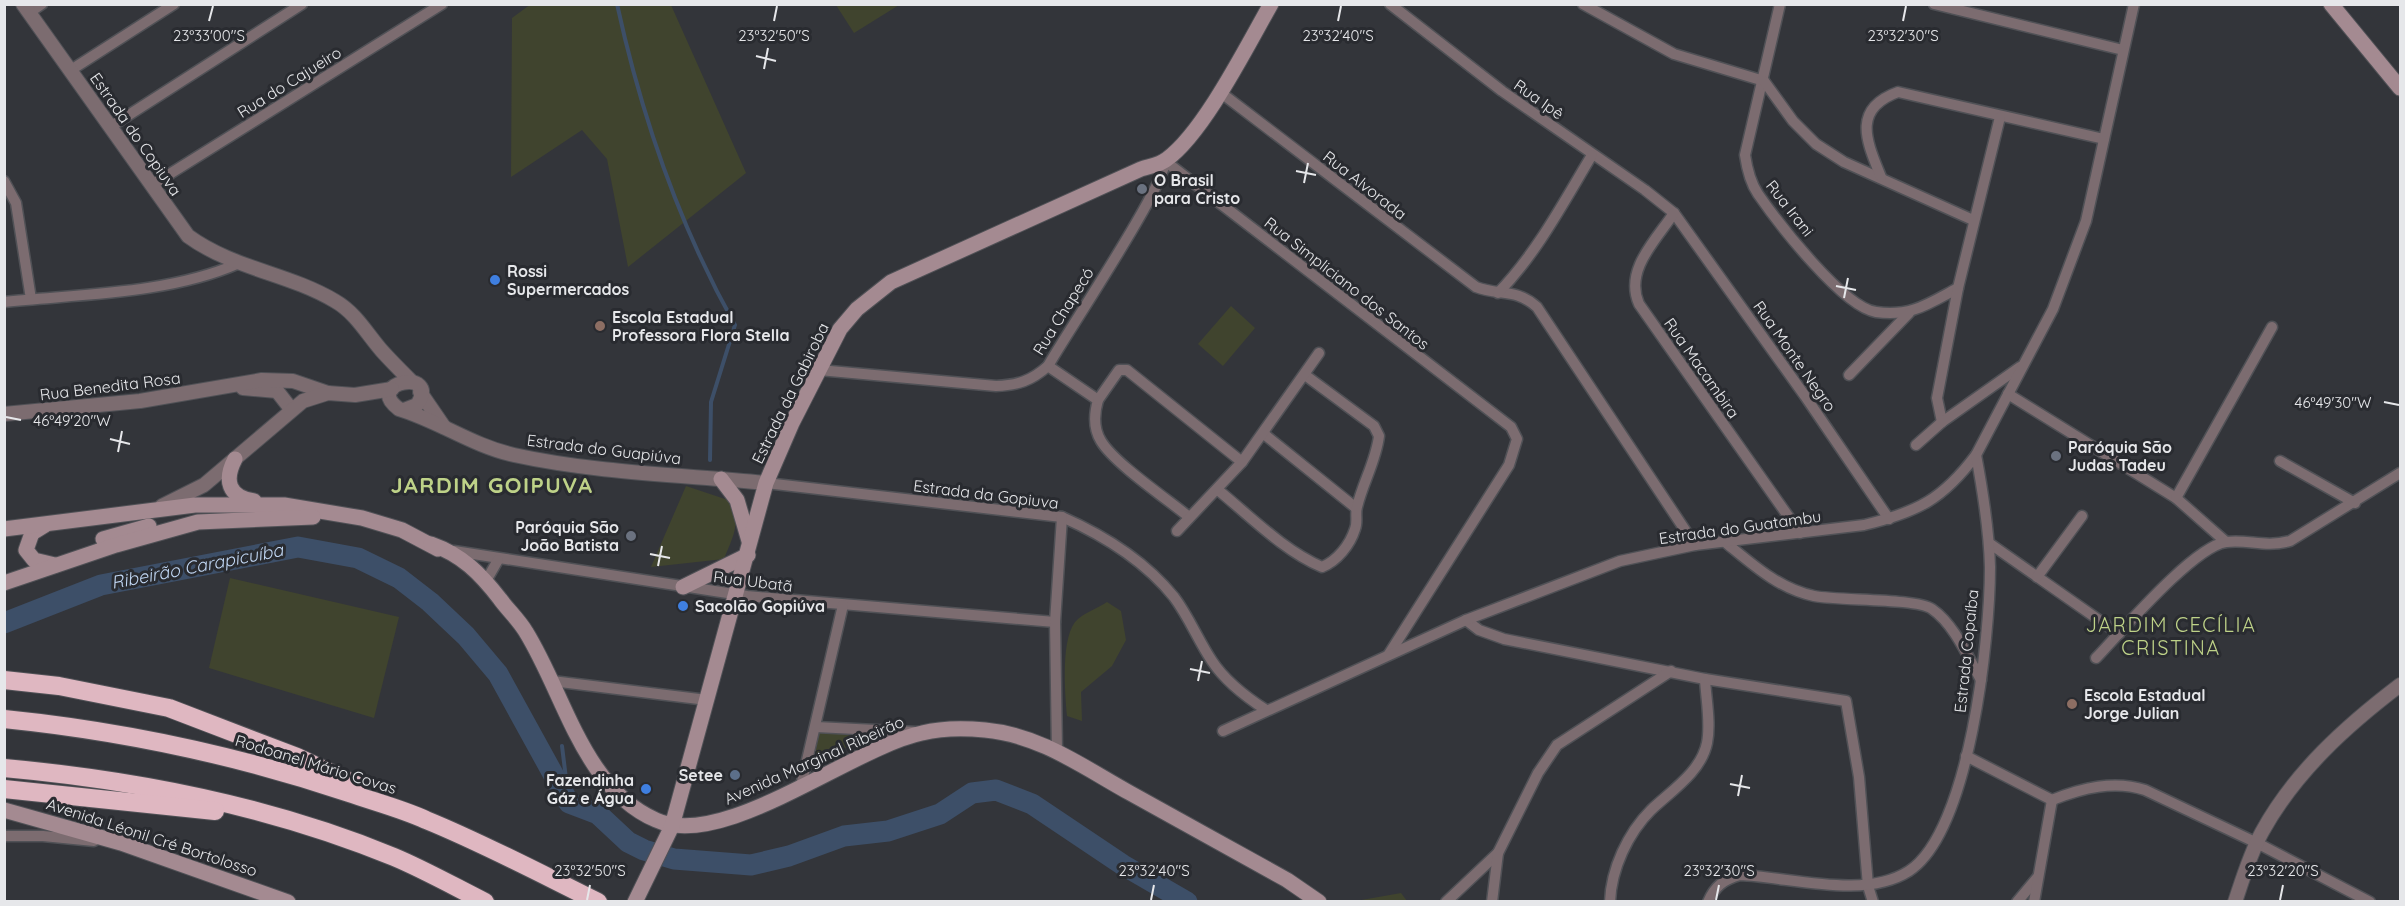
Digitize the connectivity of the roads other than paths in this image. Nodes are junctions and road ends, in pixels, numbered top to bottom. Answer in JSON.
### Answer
{"nodes":[{"id":1,"x":42,"y":4,"type":"edge"},
{"id":2,"x":174,"y":4,"type":"edge"},
{"id":3,"x":302,"y":4,"type":"edge"},
{"id":4,"x":442,"y":4,"type":"edge"},
{"id":5,"x":1271,"y":4,"type":"edge"},
{"id":6,"x":1390,"y":4,"type":"edge"},
{"id":7,"x":1583,"y":4,"type":"edge"},
{"id":8,"x":1779,"y":4,"type":"edge"},
{"id":9,"x":1934,"y":4,"type":"edge"},
{"id":10,"x":2134,"y":4,"type":"edge"},
{"id":11,"x":2331,"y":4,"type":"edge"},
{"id":12,"x":26,"y":9,"type":"edge"},
{"id":13,"x":2123,"y":50,"type":"junction"},
{"id":14,"x":71,"y":70,"type":"junction"},
{"id":15,"x":1764,"y":81,"type":"junction"},
{"id":16,"x":2400,"y":88,"type":"edge"},
{"id":17,"x":1220,"y":92,"type":"junction"},
{"id":18,"x":2000,"y":117,"type":"junction"},
{"id":19,"x":110,"y":128,"type":"junction"},
{"id":20,"x":2104,"y":139,"type":"junction"},
{"id":21,"x":1592,"y":155,"type":"junction"},
{"id":22,"x":1166,"y":161,"type":"junction"},
{"id":23,"x":1881,"y":177,"type":"junction"},
{"id":24,"x":4,"y":181,"type":"edge"},
{"id":25,"x":152,"y":185,"type":"junction"},
{"id":26,"x":1674,"y":213,"type":"junction"},
{"id":27,"x":1973,"y":220,"type":"junction"},
{"id":28,"x":237,"y":264,"type":"junction"},
{"id":29,"x":1958,"y":288,"type":"junction"},
{"id":30,"x":1498,"y":292,"type":"junction"},
{"id":31,"x":31,"y":299,"type":"junction"},
{"id":32,"x":4,"y":302,"type":"edge"},
{"id":33,"x":1909,"y":313,"type":"junction"},
{"id":34,"x":2272,"y":327,"type":"dead end"},
{"id":35,"x":383,"y":352,"type":"junction"},
{"id":36,"x":1319,"y":353,"type":"dead end"},
{"id":37,"x":2023,"y":365,"type":"junction"},
{"id":38,"x":1048,"y":366,"type":"junction"},
{"id":39,"x":819,"y":370,"type":"junction"},
{"id":40,"x":1305,"y":375,"type":"junction"},
{"id":41,"x":1849,"y":375,"type":"dead end"},
{"id":42,"x":411,"y":381,"type":"junction"},
{"id":43,"x":220,"y":387,"type":"junction"},
{"id":44,"x":393,"y":388,"type":"junction"},
{"id":45,"x":420,"y":392,"type":"junction"},
{"id":46,"x":328,"y":393,"type":"junction"},
{"id":47,"x":355,"y":394,"type":"junction"},
{"id":48,"x":2008,"y":394,"type":"junction"},
{"id":49,"x":1098,"y":400,"type":"junction"},
{"id":50,"x":400,"y":408,"type":"junction"},
{"id":51,"x":291,"y":409,"type":"junction"},
{"id":52,"x":4,"y":414,"type":"edge"},
{"id":53,"x":1942,"y":422,"type":"junction"},
{"id":54,"x":444,"y":427,"type":"junction"},
{"id":55,"x":1264,"y":434,"type":"junction"},
{"id":56,"x":1916,"y":446,"type":"dead end"},
{"id":57,"x":1976,"y":455,"type":"junction"},
{"id":58,"x":234,"y":460,"type":"junction"},
{"id":59,"x":2280,"y":461,"type":"dead end"},
{"id":60,"x":1242,"y":462,"type":"junction"},
{"id":61,"x":2400,"y":473,"type":"edge"},
{"id":62,"x":721,"y":479,"type":"junction"},
{"id":63,"x":766,"y":483,"type":"junction"},
{"id":64,"x":1218,"y":490,"type":"junction"},
{"id":65,"x":2176,"y":498,"type":"junction"},
{"id":66,"x":2355,"y":502,"type":"junction"},
{"id":67,"x":195,"y":505,"type":"junction"},
{"id":68,"x":284,"y":505,"type":"junction"},
{"id":69,"x":1356,"y":508,"type":"junction"},
{"id":70,"x":141,"y":514,"type":"junction"},
{"id":71,"x":2082,"y":516,"type":"dead end"},
{"id":72,"x":1062,"y":517,"type":"junction"},
{"id":73,"x":1189,"y":517,"type":"junction"},
{"id":74,"x":1889,"y":519,"type":"junction"},
{"id":75,"x":54,"y":522,"type":"junction"},
{"id":76,"x":385,"y":526,"type":"junction"},
{"id":77,"x":4,"y":529,"type":"edge"},
{"id":78,"x":1177,"y":531,"type":"dead end"},
{"id":79,"x":1800,"y":533,"type":"junction"},
{"id":80,"x":1725,"y":542,"type":"junction"},
{"id":81,"x":2226,"y":542,"type":"junction"},
{"id":82,"x":1989,"y":543,"type":"junction"},
{"id":83,"x":431,"y":544,"type":"junction"},
{"id":84,"x":1695,"y":544,"type":"junction"},
{"id":85,"x":449,"y":550,"type":"junction"},
{"id":86,"x":749,"y":551,"type":"junction"},
{"id":87,"x":498,"y":560,"type":"junction"},
{"id":88,"x":57,"y":564,"type":"junction"},
{"id":89,"x":2037,"y":577,"type":"junction"},
{"id":90,"x":485,"y":580,"type":"junction"},
{"id":91,"x":4,"y":583,"type":"edge"},
{"id":92,"x":683,"y":587,"type":"junction"},
{"id":93,"x":736,"y":595,"type":"junction"},
{"id":94,"x":843,"y":605,"type":"junction"},
{"id":95,"x":1466,"y":620,"type":"junction"},
{"id":96,"x":1055,"y":622,"type":"junction"},
{"id":97,"x":2119,"y":634,"type":"junction"},
{"id":98,"x":1389,"y":654,"type":"junction"},
{"id":99,"x":2096,"y":658,"type":"dead end"},
{"id":100,"x":1671,"y":671,"type":"junction"},
{"id":101,"x":1705,"y":679,"type":"junction"},
{"id":102,"x":4,"y":680,"type":"edge"},
{"id":103,"x":1981,"y":680,"type":"junction"},
{"id":104,"x":552,"y":681,"type":"junction"},
{"id":105,"x":2400,"y":686,"type":"edge"},
{"id":106,"x":707,"y":700,"type":"junction"},
{"id":107,"x":1266,"y":710,"type":"junction"},
{"id":108,"x":4,"y":719,"type":"edge"},
{"id":109,"x":816,"y":728,"type":"junction"},
{"id":110,"x":1223,"y":731,"type":"dead end"},
{"id":111,"x":922,"y":733,"type":"junction"},
{"id":112,"x":1058,"y":751,"type":"junction"},
{"id":113,"x":1966,"y":756,"type":"junction"},
{"id":114,"x":4,"y":768,"type":"edge"},
{"id":115,"x":801,"y":786,"type":"junction"},
{"id":116,"x":4,"y":789,"type":"edge"},
{"id":117,"x":2052,"y":800,"type":"junction"},
{"id":118,"x":4,"y":810,"type":"edge"},
{"id":119,"x":279,"y":818,"type":"junction"},
{"id":120,"x":425,"y":819,"type":"junction"},
{"id":121,"x":672,"y":826,"type":"junction"},
{"id":122,"x":4,"y":836,"type":"edge"},
{"id":123,"x":121,"y":843,"type":"junction"},
{"id":124,"x":2257,"y":843,"type":"junction"},
{"id":125,"x":1498,"y":853,"type":"junction"},
{"id":126,"x":2037,"y":878,"type":"junction"},
{"id":127,"x":1868,"y":886,"type":"junction"},
{"id":128,"x":288,"y":902,"type":"edge"},
{"id":129,"x":484,"y":902,"type":"edge"},
{"id":130,"x":598,"y":902,"type":"edge"},
{"id":131,"x":635,"y":902,"type":"edge"},
{"id":132,"x":1319,"y":902,"type":"edge"},
{"id":133,"x":1446,"y":902,"type":"edge"},
{"id":134,"x":1492,"y":902,"type":"edge"},
{"id":135,"x":1610,"y":902,"type":"edge"},
{"id":136,"x":1708,"y":902,"type":"edge"},
{"id":137,"x":1873,"y":902,"type":"edge"},
{"id":138,"x":2017,"y":902,"type":"edge"},
{"id":139,"x":2034,"y":902,"type":"edge"},
{"id":140,"x":2235,"y":902,"type":"edge"},
{"id":141,"x":2370,"y":902,"type":"edge"}],
"edges":[{"from":1,"to":12,"type":"street"},
{"from":2,"to":14,"type":"street"},
{"from":3,"to":19,"type":"street"},
{"from":4,"to":25,"type":"street","name":"Rua do Cajueiro"},
{"from":5,"to":17,"type":"main road","name":"Estrada da Gabiroba"},
{"from":6,"to":21,"type":"street","name":"Rua Ipê"},
{"from":7,"to":15,"type":"street"},
{"from":8,"to":15,"type":"street","name":"Rua Irani"},
{"from":9,"to":13,"type":"street"},
{"from":10,"to":13,"type":"street","name":"Estrada do Guatambu"},
{"from":11,"to":16,"type":"main road"},
{"from":12,"to":14,"type":"street","name":"Estrada do Copiuva"},
{"from":13,"to":20,"type":"street","name":"Estrada do Guatambu"},
{"from":14,"to":19,"type":"street","name":"Estrada do Copiuva"},
{"from":15,"to":23,"type":"street"},
{"from":15,"to":33,"type":"street","name":"Rua Irani"},
{"from":17,"to":22,"type":"main road","name":"Estrada da Gabiroba"},
{"from":17,"to":30,"type":"street","name":"Rua Alvorada"},
{"from":18,"to":20,"type":"street"},
{"from":18,"to":23,"type":"street"},
{"from":18,"to":27,"type":"street"},
{"from":19,"to":25,"type":"street","name":"Estrada do Copiuva"},
{"from":20,"to":37,"type":"street","name":"Estrada do Guatambu"},
{"from":21,"to":26,"type":"street","name":"Rua Ipê"},
{"from":21,"to":30,"type":"street"},
{"from":22,"to":38,"type":"street","name":"Rua Chapecó"},
{"from":22,"to":39,"type":"main road","name":"Estrada da Gabiroba"},
{"from":22,"to":98,"type":"street","name":"Rua Simpliciano dos Santos"},
{"from":23,"to":27,"type":"street"},
{"from":24,"to":31,"type":"street"},
{"from":25,"to":28,"type":"street","name":"Estrada do Copiuva"},
{"from":26,"to":74,"type":"street","name":"Rua Monte Negro"},
{"from":26,"to":79,"type":"street","name":"Rua Macambira"},
{"from":27,"to":29,"type":"street"},
{"from":28,"to":31,"type":"street"},
{"from":28,"to":35,"type":"street","name":"Estrada do Copiuva"},
{"from":29,"to":33,"type":"street","name":"Rua Irani"},
{"from":29,"to":53,"type":"street"},
{"from":30,"to":84,"type":"street","name":"Rua Alvorada"},
{"from":31,"to":32,"type":"street"},
{"from":33,"to":41,"type":"street"},
{"from":34,"to":65,"type":"street"},
{"from":35,"to":42,"type":"street","name":"Estrada do Guapiúva"},
{"from":35,"to":44,"type":"street"},
{"from":36,"to":40,"type":"street"},
{"from":37,"to":48,"type":"street","name":"Estrada do Guatambu"},
{"from":37,"to":53,"type":"street"},
{"from":38,"to":39,"type":"street","name":"Rua Chapecó"},
{"from":38,"to":49,"type":"street"},
{"from":39,"to":63,"type":"main road","name":"Estrada da Gabiroba"},
{"from":40,"to":55,"type":"street"},
{"from":40,"to":69,"type":"street"},
{"from":42,"to":44,"type":"street"},
{"from":42,"to":45,"type":"street","name":"Estrada do Guapiúva"},
{"from":43,"to":46,"type":"street","name":"Rua Benedita Rosa"},
{"from":43,"to":51,"type":"street","name":"Rua Benedita Rosa"},
{"from":43,"to":52,"type":"street","name":"Rua Benedita Rosa"},
{"from":44,"to":47,"type":"street","name":"Rua Benedita Rosa"},
{"from":44,"to":50,"type":"street"},
{"from":45,"to":50,"type":"street"},
{"from":45,"to":54,"type":"street","name":"Estrada do Guapiúva"},
{"from":46,"to":47,"type":"street","name":"Rua Benedita Rosa"},
{"from":46,"to":51,"type":"street","name":"Rua Benedita Rosa"},
{"from":47,"to":50,"type":"street","name":"Rua Benedita Rosa"},
{"from":48,"to":57,"type":"street","name":"Estrada do Guatambu"},
{"from":48,"to":65,"type":"street"},
{"from":49,"to":60,"type":"street"},
{"from":49,"to":73,"type":"street"},
{"from":50,"to":54,"type":"street","name":"Estrada do Guapiúva"},
{"from":51,"to":58,"type":"street"},
{"from":53,"to":56,"type":"street"},
{"from":54,"to":62,"type":"street","name":"Estrada do Guapiúva"},
{"from":55,"to":60,"type":"street"},
{"from":55,"to":69,"type":"street"},
{"from":57,"to":74,"type":"street","name":"Estrada do Guatambu"},
{"from":57,"to":82,"type":"street","name":"Estrada Copaíba"},
{"from":58,"to":67,"type":"street"},
{"from":58,"to":68,"type":"main road"},
{"from":58,"to":70,"type":"street"},
{"from":59,"to":66,"type":"street"},
{"from":60,"to":64,"type":"street"},
{"from":61,"to":66,"type":"street"},
{"from":62,"to":63,"type":"street","name":"Estrada do Guapiúva"},
{"from":62,"to":86,"type":"main road"},
{"from":63,"to":72,"type":"street","name":"Estrada da Gopiuva"},
{"from":63,"to":86,"type":"main road","name":"Estrada da Gabiroba"},
{"from":64,"to":69,"type":"street"},
{"from":64,"to":73,"type":"street"},
{"from":65,"to":81,"type":"street"},
{"from":66,"to":81,"type":"street"},
{"from":67,"to":68,"type":"main road"},
{"from":67,"to":70,"type":"main road"},
{"from":67,"to":88,"type":"main road"},
{"from":68,"to":76,"type":"main road"},
{"from":70,"to":75,"type":"main road"},
{"from":71,"to":89,"type":"street"},
{"from":72,"to":96,"type":"street"},
{"from":72,"to":107,"type":"street","name":"Estrada da Gopiuva"},
{"from":73,"to":78,"type":"street"},
{"from":74,"to":79,"type":"street","name":"Estrada do Guatambu"},
{"from":75,"to":77,"type":"main road"},
{"from":75,"to":88,"type":"main road"},
{"from":76,"to":83,"type":"main road"},
{"from":76,"to":88,"type":"main road"},
{"from":79,"to":80,"type":"street","name":"Estrada do Guatambu"},
{"from":80,"to":84,"type":"street","name":"Estrada do Guatambu"},
{"from":80,"to":103,"type":"street"},
{"from":81,"to":97,"type":"street"},
{"from":82,"to":89,"type":"street"},
{"from":82,"to":103,"type":"street","name":"Estrada Copaíba"},
{"from":83,"to":85,"type":"main road"},
{"from":83,"to":90,"type":"main road"},
{"from":84,"to":95,"type":"street","name":"Estrada do Guatambu"},
{"from":85,"to":87,"type":"street","name":"Rua Ubatã"},
{"from":85,"to":90,"type":"main road"},
{"from":86,"to":92,"type":"main road"},
{"from":86,"to":93,"type":"main road","name":"Estrada da Gabiroba"},
{"from":87,"to":90,"type":"street"},
{"from":87,"to":92,"type":"street","name":"Rua Ubatã"},
{"from":88,"to":91,"type":"main road"},
{"from":89,"to":97,"type":"street"},
{"from":90,"to":104,"type":"main road","name":"Avenida Marginal Ribeirão"},
{"from":92,"to":93,"type":"street","name":"Rua Ubatã"},
{"from":93,"to":94,"type":"street","name":"Rua Ubatã"},
{"from":93,"to":106,"type":"main road","name":"Estrada da Gabiroba"},
{"from":94,"to":96,"type":"street","name":"Rua Ubatã"},
{"from":94,"to":109,"type":"street"},
{"from":95,"to":98,"type":"street","name":"Estrada do Guatambu"},
{"from":95,"to":100,"type":"street"},
{"from":96,"to":112,"type":"street"},
{"from":97,"to":99,"type":"street"},
{"from":98,"to":107,"type":"street","name":"Estrada do Guatambu"},
{"from":100,"to":101,"type":"street"},
{"from":100,"to":125,"type":"street"},
{"from":101,"to":127,"type":"street"},
{"from":101,"to":135,"type":"street"},
{"from":102,"to":120,"type":"highway"},
{"from":103,"to":113,"type":"street","name":"Estrada Copaíba"},
{"from":104,"to":106,"type":"street"},
{"from":104,"to":121,"type":"main road","name":"Avenida Marginal Ribeirão"},
{"from":105,"to":124,"type":"street"},
{"from":106,"to":121,"type":"main road","name":"Estrada da Gabiroba"},
{"from":107,"to":110,"type":"street","name":"Estrada do Guatambu"},
{"from":108,"to":120,"type":"highway","name":"Rodoanel Mário Covas"},
{"from":109,"to":111,"type":"street"},
{"from":109,"to":115,"type":"street"},
{"from":111,"to":112,"type":"main road","name":"Avenida Marginal Ribeirão"},
{"from":111,"to":115,"type":"main road","name":"Avenida Marginal Ribeirão"},
{"from":112,"to":132,"type":"main road","name":"Avenida Marginal Ribeirão"},
{"from":113,"to":117,"type":"street"},
{"from":113,"to":127,"type":"street","name":"Estrada Copaíba"},
{"from":114,"to":119,"type":"highway"},
{"from":115,"to":121,"type":"main road","name":"Avenida Marginal Ribeirão"},
{"from":116,"to":119,"type":"highway"},
{"from":117,"to":124,"type":"street"},
{"from":117,"to":126,"type":"street"},
{"from":118,"to":123,"type":"main road","name":"Avenida Léonil Cré Bortolosso"},
{"from":119,"to":129,"type":"highway"},
{"from":120,"to":130,"type":"highway","name":"Rodoanel Mário Covas"},
{"from":121,"to":131,"type":"main road","name":"Estrada da Gabiroba"},
{"from":122,"to":123,"type":"street"},
{"from":123,"to":128,"type":"main road","name":"Avenida Léonil Cré Bortolosso"},
{"from":124,"to":140,"type":"street"},
{"from":124,"to":141,"type":"street"},
{"from":125,"to":133,"type":"street"},
{"from":125,"to":134,"type":"street"},
{"from":126,"to":138,"type":"street"},
{"from":126,"to":139,"type":"street"},
{"from":127,"to":136,"type":"street","name":"Estrada Copaíba"},
{"from":127,"to":137,"type":"street"}]}
